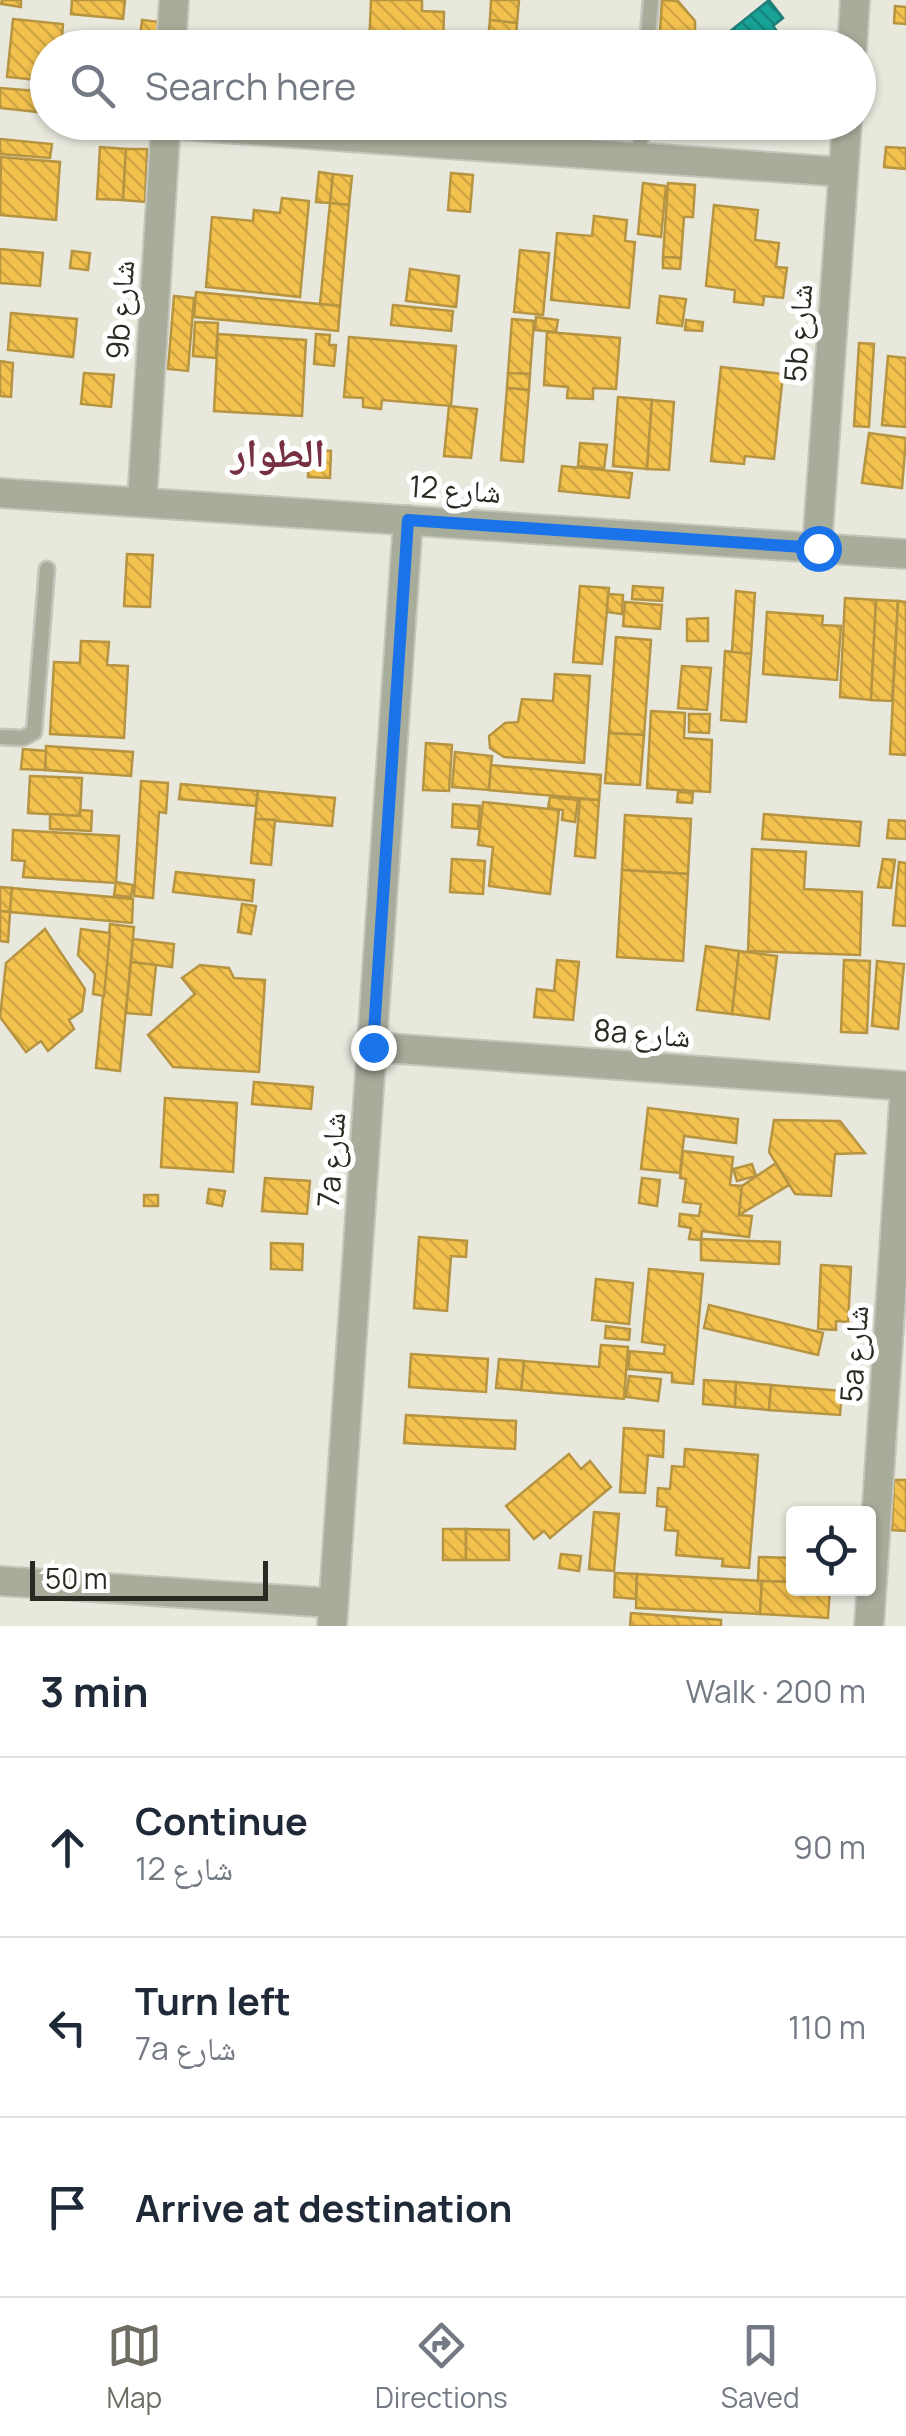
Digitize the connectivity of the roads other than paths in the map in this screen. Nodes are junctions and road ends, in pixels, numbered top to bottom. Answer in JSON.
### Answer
{"nodes":[{"id":1,"x":174,"y":0,"type":"edge"},
{"id":2,"x":650,"y":0,"type":"edge"},
{"id":3,"x":856,"y":0,"type":"edge"},
{"id":4,"x":172,"y":30,"type":"edge"},
{"id":5,"x":648,"y":30,"type":"edge"},
{"id":6,"x":854,"y":30,"type":"edge"},
{"id":7,"x":165,"y":140,"type":"edge"},
{"id":8,"x":389,"y":140,"type":"edge"},
{"id":9,"x":640,"y":140,"type":"edge"},
{"id":10,"x":845,"y":140,"type":"edge"},
{"id":11,"x":639,"y":158,"type":"junction"},
{"id":12,"x":843,"y":172,"type":"junction"},
{"id":13,"x":0,"y":493,"type":"edge"},
{"id":14,"x":142,"y":501,"type":"junction"},
{"id":15,"x":408,"y":520,"type":"junction"},
{"id":16,"x":818,"y":548,"type":"junction"},
{"id":17,"x":906,"y":554,"type":"edge"},
{"id":18,"x":46,"y":569,"type":"dead end"},
{"id":19,"x":0,"y":737,"type":"edge"},
{"id":20,"x":373,"y":1047,"type":"junction"},
{"id":21,"x":906,"y":1086,"type":"edge"},
{"id":22,"x":0,"y":1580,"type":"edge"},
{"id":23,"x":332,"y":1615,"type":"edge"},
{"id":24,"x":869,"y":1626,"type":"edge"}],
"edges":[{"from":1,"to":4,"type":"street"},
{"from":2,"to":5,"type":"lane"},
{"from":3,"to":6,"type":"street"},
{"from":7,"to":14,"type":"street","name":"9b شارع"},
{"from":8,"to":11,"type":"street"},
{"from":9,"to":11,"type":"lane"},
{"from":10,"to":12,"type":"street","name":"5b شارع"},
{"from":11,"to":12,"type":"street"},
{"from":12,"to":16,"type":"street","name":"5b شارع"},
{"from":13,"to":14,"type":"street","name":"شارع 12"},
{"from":14,"to":15,"type":"street","name":"شارع 12"},
{"from":15,"to":16,"type":"street","name":"شارع 12"},
{"from":15,"to":20,"type":"street","name":"7a شارع"},
{"from":16,"to":17,"type":"street","name":"شارع 12"},
{"from":18,"to":19,"type":"lane"},
{"from":20,"to":21,"type":"street","name":"8a شارع"},
{"from":20,"to":23,"type":"street","name":"7a شارع"},
{"from":21,"to":24,"type":"street","name":"5a شارع"},
{"from":22,"to":23,"type":"street"}]}
